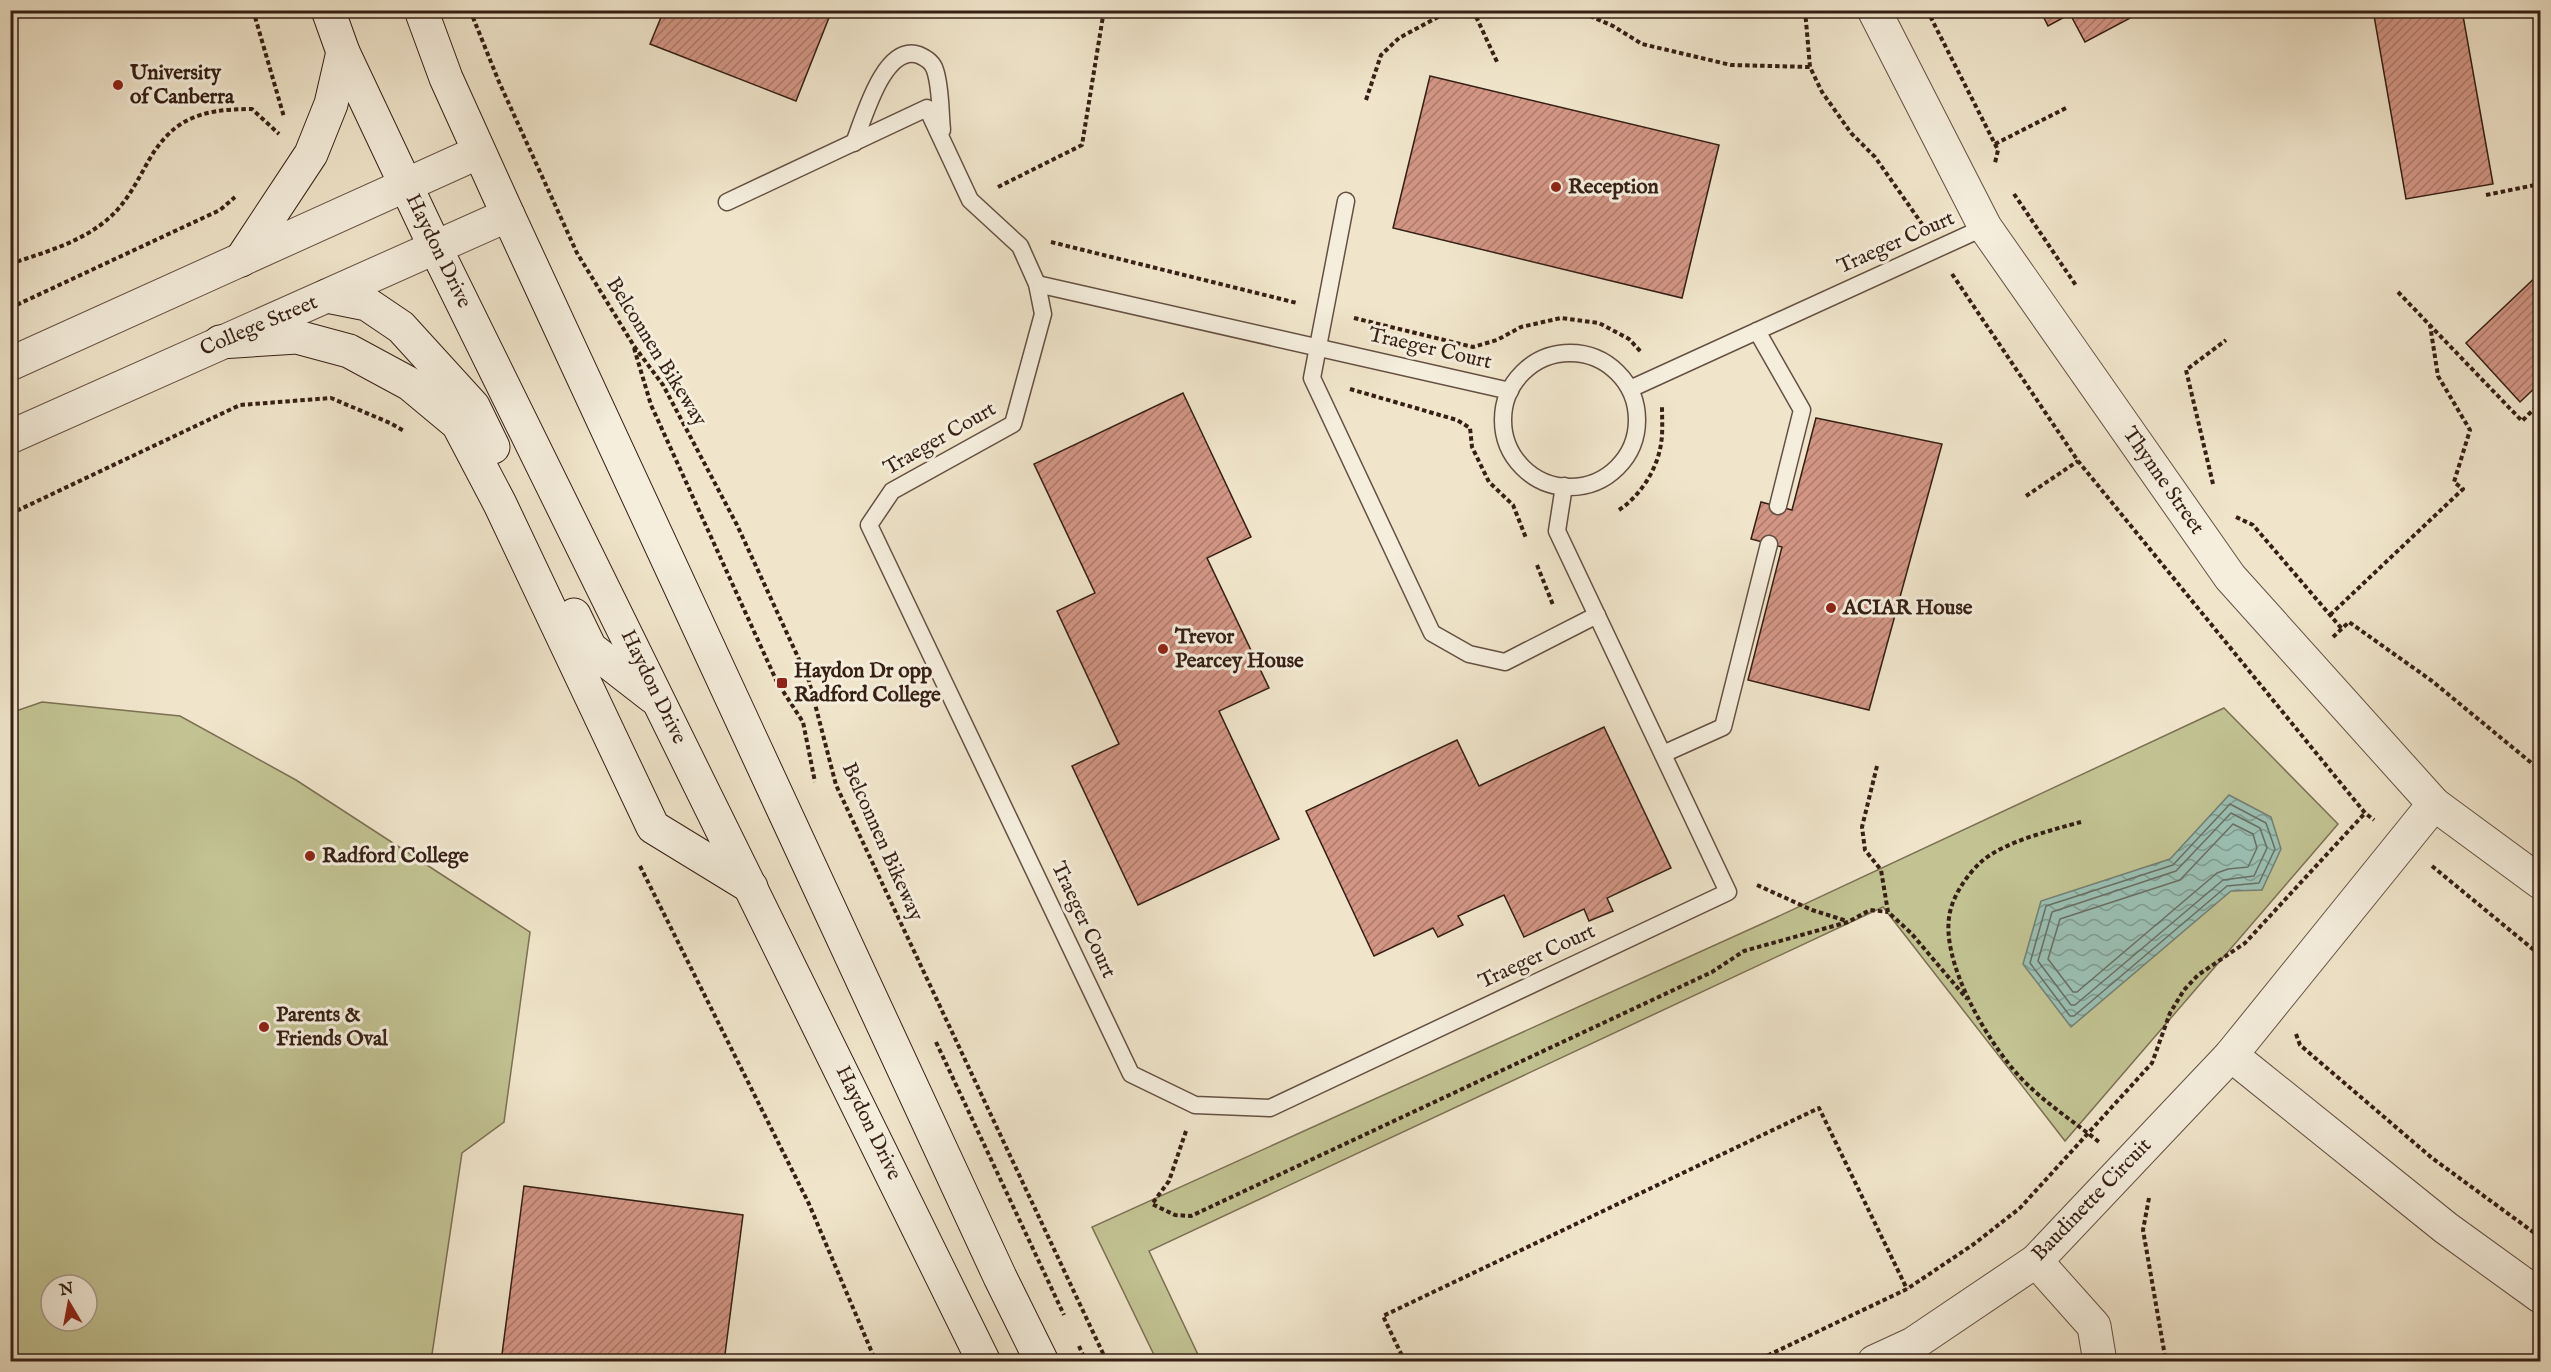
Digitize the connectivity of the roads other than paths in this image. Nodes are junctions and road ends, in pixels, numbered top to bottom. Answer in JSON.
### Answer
{"nodes":[{"id":1,"x":328,"y":10,"type":"edge"},
{"id":2,"x":421,"y":10,"type":"edge"},
{"id":3,"x":1874,"y":10,"type":"edge"},
{"id":4,"x":344,"y":52,"type":"junction"},
{"id":5,"x":854,"y":143,"type":"junction"},
{"id":6,"x":944,"y":143,"type":"junction"},
{"id":7,"x":480,"y":152,"type":"junction"},
{"id":8,"x":406,"y":185,"type":"junction"},
{"id":9,"x":1346,"y":201,"type":"dead end"},
{"id":10,"x":727,"y":202,"type":"dead end"},
{"id":11,"x":508,"y":215,"type":"junction"},
{"id":12,"x":1985,"y":228,"type":"junction"},
{"id":13,"x":435,"y":247,"type":"junction"},
{"id":14,"x":241,"y":260,"type":"junction"},
{"id":15,"x":1037,"y":284,"type":"junction"},
{"id":16,"x":327,"y":296,"type":"junction"},
{"id":17,"x":1756,"y":331,"type":"junction"},
{"id":18,"x":220,"y":342,"type":"junction"},
{"id":19,"x":1319,"y":346,"type":"junction"},
{"id":20,"x":10,"y":364,"type":"edge"},
{"id":21,"x":1630,"y":389,"type":"junction"},
{"id":22,"x":1510,"y":391,"type":"junction"},
{"id":23,"x":10,"y":437,"type":"edge"},
{"id":24,"x":1564,"y":486,"type":"junction"},
{"id":25,"x":1778,"y":506,"type":"dead end"},
{"id":26,"x":1768,"y":544,"type":"dead end"},
{"id":27,"x":1597,"y":615,"type":"junction"},
{"id":28,"x":660,"y":701,"type":"junction"},
{"id":29,"x":1663,"y":754,"type":"junction"},
{"id":30,"x":2434,"y":804,"type":"junction"},
{"id":31,"x":2541,"y":882,"type":"edge"},
{"id":32,"x":751,"y":887,"type":"junction"},
{"id":33,"x":2231,"y":1055,"type":"junction"},
{"id":34,"x":2036,"y":1261,"type":"junction"},
{"id":35,"x":2541,"y":1296,"type":"edge"},
{"id":36,"x":984,"y":1362,"type":"edge"},
{"id":37,"x":1042,"y":1362,"type":"edge"},
{"id":38,"x":1874,"y":1362,"type":"edge"},
{"id":39,"x":2100,"y":1362,"type":"edge"}],
"edges":[{"from":1,"to":4,"type":"main road","name":"Haydon Drive"},
{"from":2,"to":7,"type":"main road"},
{"from":3,"to":12,"type":"main road","name":"Thynne Street"},
{"from":4,"to":8,"type":"main road","name":"Haydon Drive"},
{"from":4,"to":14,"type":"main road"},
{"from":5,"to":6,"type":"lane"},
{"from":5,"to":6,"type":"lane"},
{"from":5,"to":10,"type":"lane"},
{"from":6,"to":15,"type":"lane"},
{"from":7,"to":8,"type":"main road"},
{"from":7,"to":11,"type":"main road"},
{"from":8,"to":13,"type":"main road","name":"Haydon Drive"},
{"from":8,"to":14,"type":"main road"},
{"from":9,"to":19,"type":"lane"},
{"from":11,"to":13,"type":"main road","name":"College Street"},
{"from":11,"to":37,"type":"main road"},
{"from":12,"to":17,"type":"lane","name":"Traeger Court"},
{"from":12,"to":30,"type":"main road","name":"Thynne Street"},
{"from":13,"to":16,"type":"main road","name":"College Street"},
{"from":13,"to":28,"type":"main road","name":"Haydon Drive"},
{"from":14,"to":20,"type":"main road"},
{"from":15,"to":19,"type":"lane","name":"Traeger Court"},
{"from":15,"to":29,"type":"lane","name":"Traeger Court"},
{"from":16,"to":18,"type":"main road","name":"College Street"},
{"from":16,"to":28,"type":"main road"},
{"from":17,"to":21,"type":"lane","name":"Traeger Court"},
{"from":17,"to":25,"type":"lane"},
{"from":18,"to":23,"type":"main road","name":"College Street"},
{"from":18,"to":32,"type":"main road"},
{"from":19,"to":22,"type":"lane","name":"Traeger Court"},
{"from":19,"to":27,"type":"lane"},
{"from":21,"to":22,"type":"lane","name":"Traeger Court"},
{"from":21,"to":24,"type":"lane","name":"Traeger Court"},
{"from":22,"to":24,"type":"lane","name":"Traeger Court"},
{"from":24,"to":27,"type":"lane","name":"Traeger Court"},
{"from":26,"to":29,"type":"lane"},
{"from":27,"to":29,"type":"lane","name":"Traeger Court"},
{"from":28,"to":32,"type":"main road","name":"Haydon Drive"},
{"from":30,"to":31,"type":"main road","name":"Thynne Street"},
{"from":30,"to":33,"type":"main road","name":"Baudinette Circuit"},
{"from":32,"to":36,"type":"main road","name":"Haydon Drive"},
{"from":33,"to":34,"type":"main road","name":"Baudinette Circuit"},
{"from":33,"to":35,"type":"main road"},
{"from":34,"to":38,"type":"main road","name":"Baudinette Circuit"},
{"from":34,"to":39,"type":"main road"}]}
